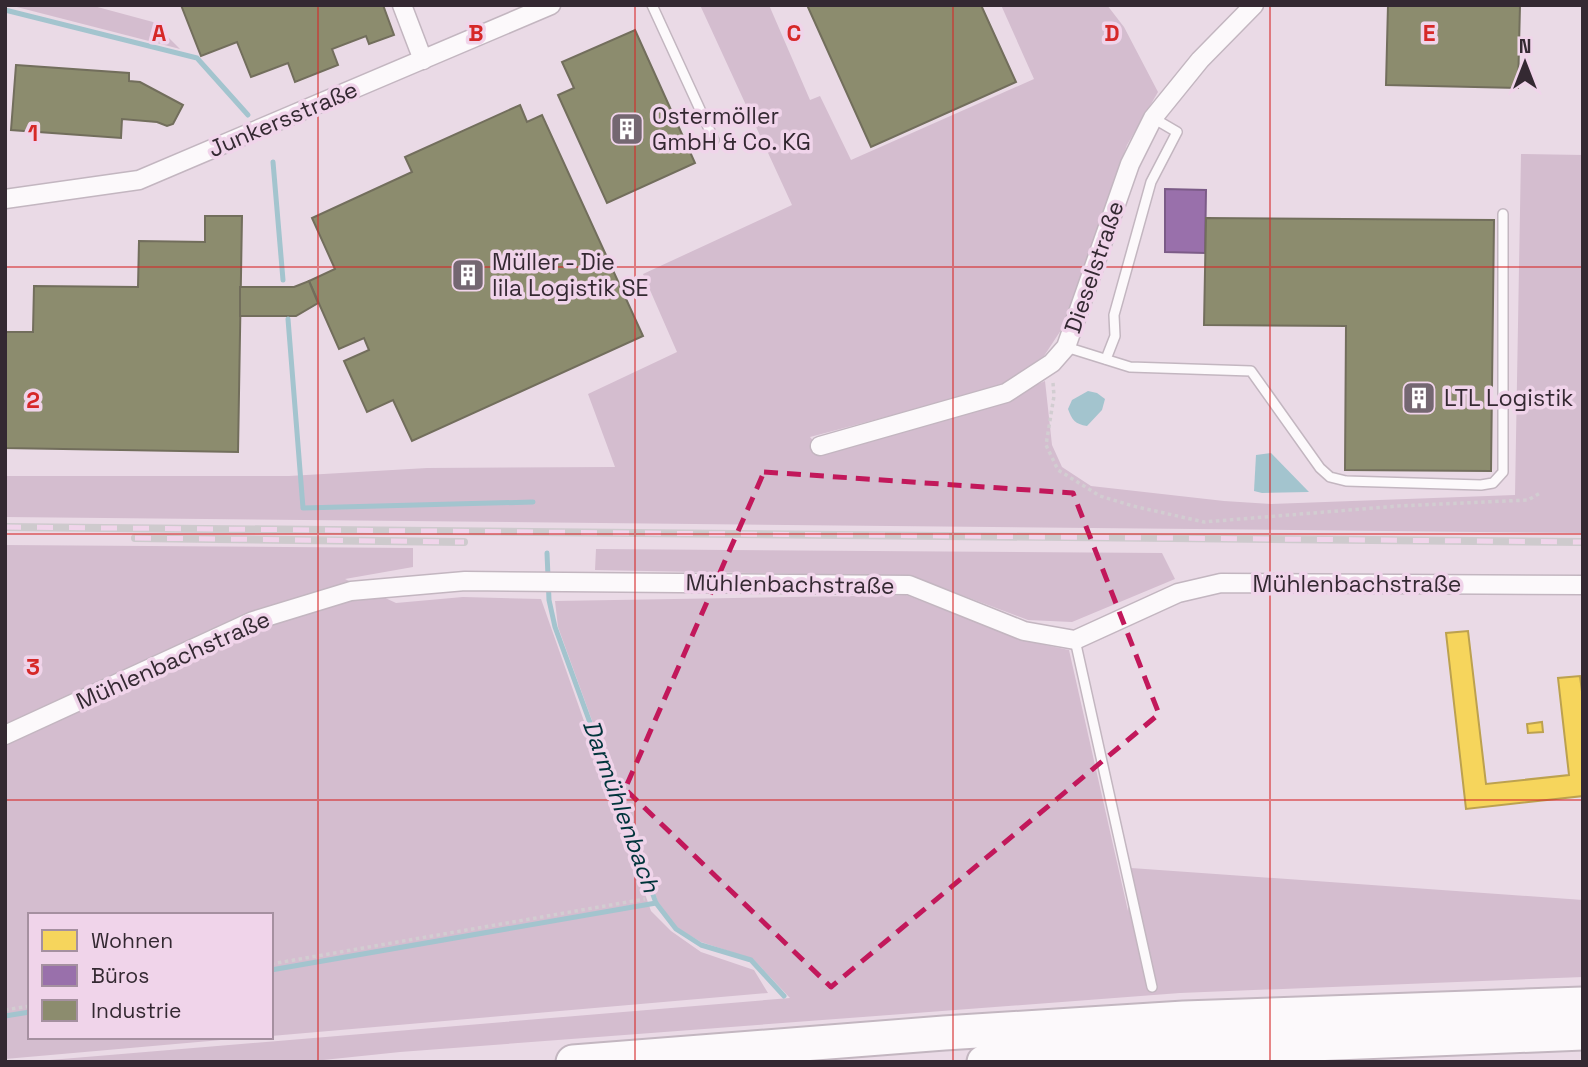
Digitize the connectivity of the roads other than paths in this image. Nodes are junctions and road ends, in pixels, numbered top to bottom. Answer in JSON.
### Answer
{"nodes":[{"id":1,"x":402,"y":5,"type":"edge"},
{"id":2,"x":551,"y":5,"type":"edge"},
{"id":3,"x":652,"y":5,"type":"edge"},
{"id":4,"x":1254,"y":5,"type":"edge"},
{"id":5,"x":424,"y":60,"type":"junction"},
{"id":6,"x":1153,"y":118,"type":"junction"},
{"id":7,"x":714,"y":140,"type":"dead end"},
{"id":8,"x":5,"y":200,"type":"edge"},
{"id":9,"x":1503,"y":214,"type":"dead end"},
{"id":10,"x":1066,"y":347,"type":"junction"},
{"id":11,"x":1106,"y":359,"type":"junction"},
{"id":12,"x":820,"y":446,"type":"dead end"},
{"id":13,"x":1583,"y":585,"type":"edge"},
{"id":14,"x":1075,"y":640,"type":"junction"},
{"id":15,"x":5,"y":735,"type":"edge"},
{"id":16,"x":1152,"y":987,"type":"dead end"},
{"id":17,"x":1583,"y":1004,"type":"edge"},
{"id":18,"x":1583,"y":1033,"type":"edge"},
{"id":19,"x":573,"y":1062,"type":"edge"},
{"id":20,"x":984,"y":1062,"type":"edge"}],
"edges":[{"from":1,"to":5,"type":"street"},
{"from":2,"to":5,"type":"street","name":"Junkersstraße"},
{"from":3,"to":7,"type":"lane"},
{"from":4,"to":6,"type":"street","name":"Dieselstraße"},
{"from":5,"to":8,"type":"street","name":"Junkersstraße"},
{"from":6,"to":10,"type":"street","name":"Dieselstraße"},
{"from":6,"to":11,"type":"lane"},
{"from":9,"to":11,"type":"lane"},
{"from":10,"to":11,"type":"lane"},
{"from":10,"to":12,"type":"street","name":"Dieselstraße"},
{"from":13,"to":14,"type":"street","name":"Mühlenbachstraße"},
{"from":14,"to":15,"type":"street","name":"Mühlenbachstraße"},
{"from":14,"to":16,"type":"lane"},
{"from":17,"to":19,"type":"highway"},
{"from":18,"to":20,"type":"highway"}]}
